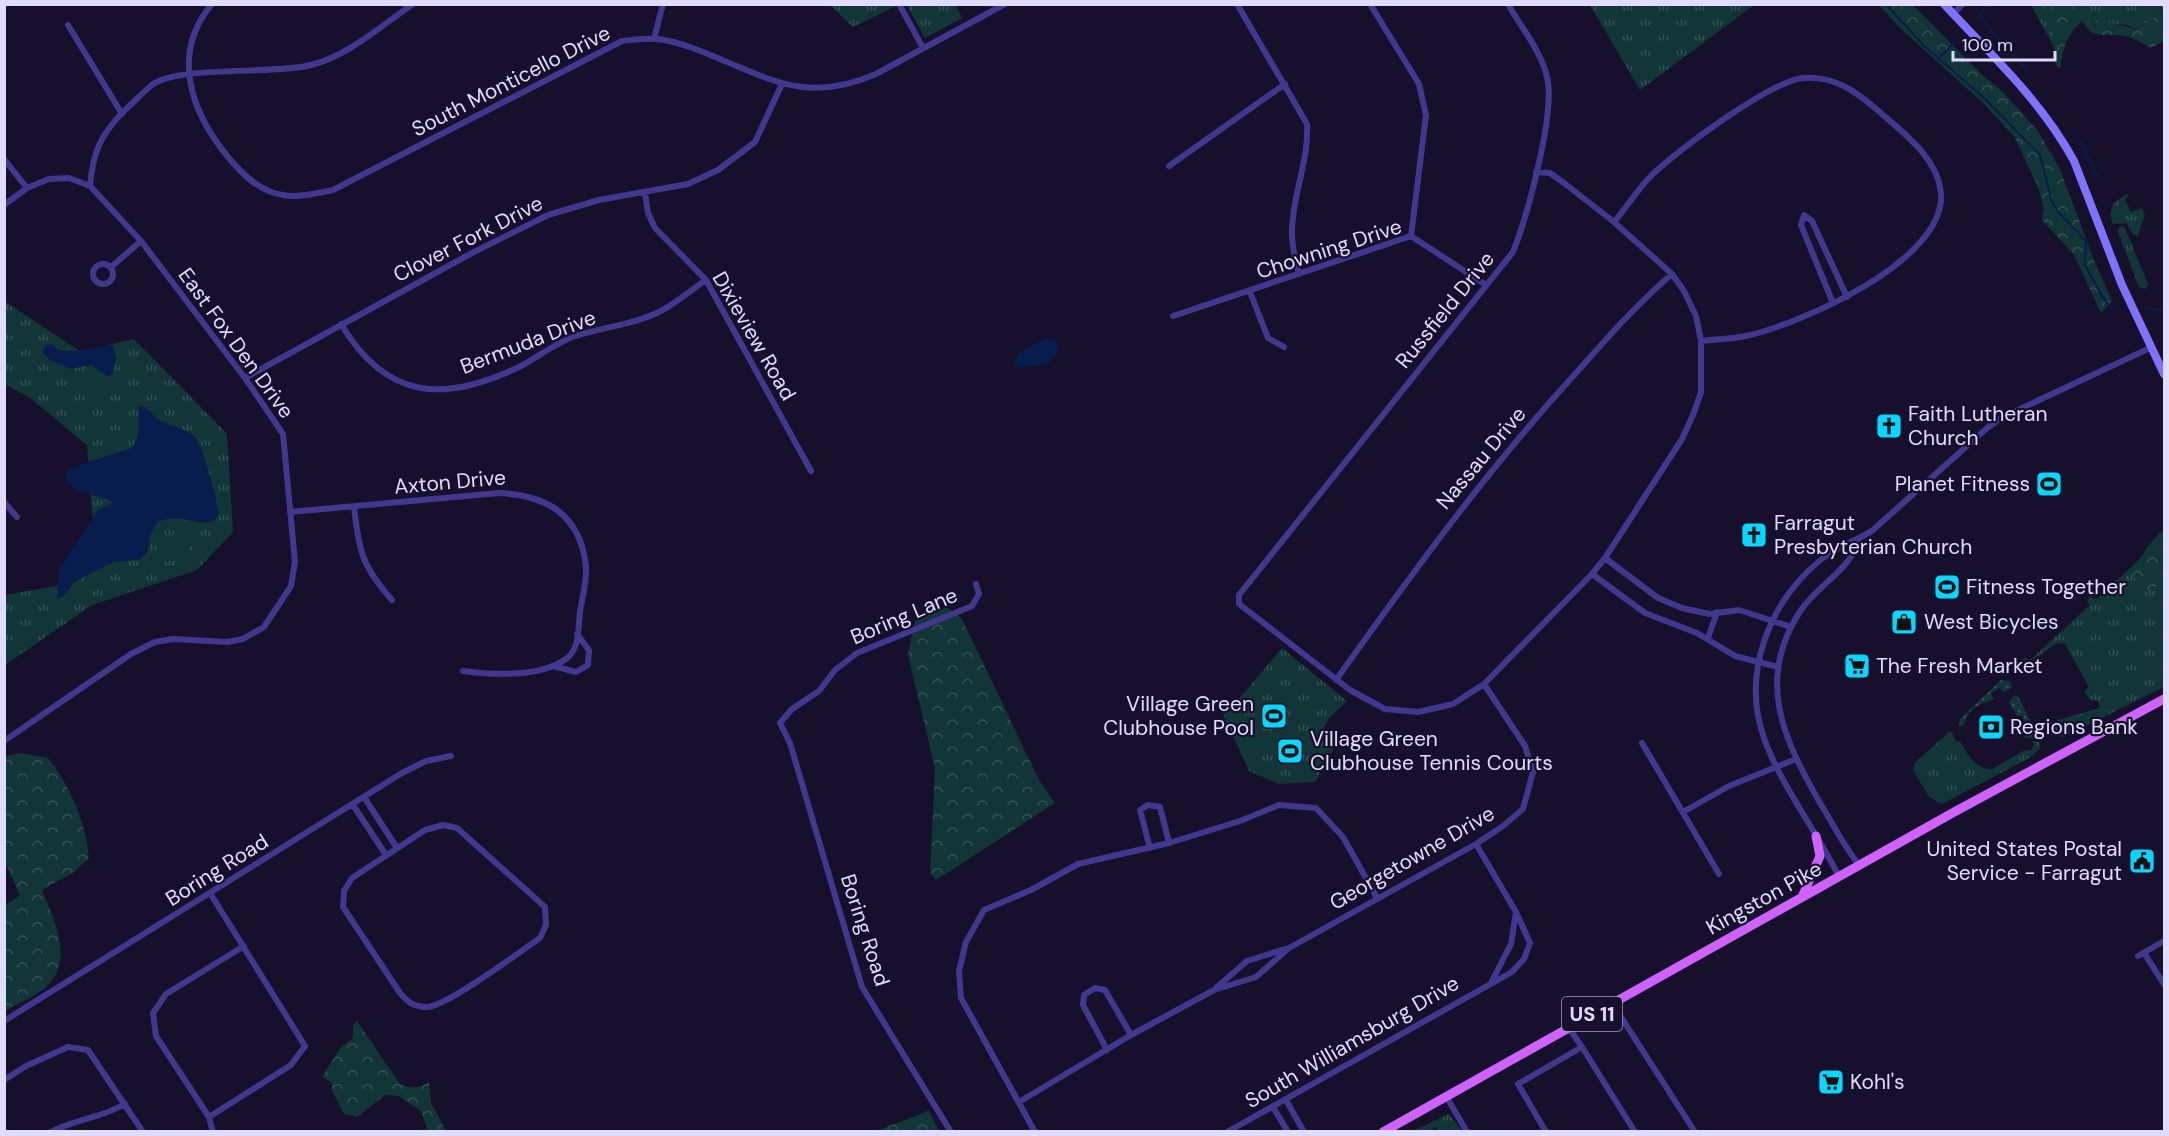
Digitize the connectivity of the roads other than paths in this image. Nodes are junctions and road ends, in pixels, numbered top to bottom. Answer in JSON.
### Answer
{"nodes":[{"id":1,"x":212,"y":4,"type":"edge"},
{"id":2,"x":413,"y":4,"type":"edge"},
{"id":3,"x":663,"y":4,"type":"edge"},
{"id":4,"x":899,"y":4,"type":"edge"},
{"id":5,"x":1005,"y":4,"type":"edge"},
{"id":6,"x":1237,"y":4,"type":"edge"},
{"id":7,"x":1370,"y":4,"type":"edge"},
{"id":8,"x":1508,"y":4,"type":"edge"},
{"id":9,"x":1944,"y":4,"type":"edge"},
{"id":10,"x":1963,"y":4,"type":"edge"},
{"id":11,"x":1953,"y":14,"type":"junction"},
{"id":12,"x":68,"y":25,"type":"dead end"},
{"id":13,"x":654,"y":39,"type":"junction"},
{"id":14,"x":923,"y":48,"type":"junction"},
{"id":15,"x":187,"y":74,"type":"junction"},
{"id":16,"x":782,"y":84,"type":"junction"},
{"id":17,"x":1285,"y":84,"type":"junction"},
{"id":18,"x":122,"y":114,"type":"junction"},
{"id":19,"x":4,"y":159,"type":"edge"},
{"id":20,"x":1168,"y":166,"type":"dead end"},
{"id":21,"x":1536,"y":172,"type":"junction"},
{"id":22,"x":90,"y":186,"type":"junction"},
{"id":23,"x":27,"y":188,"type":"junction"},
{"id":24,"x":645,"y":193,"type":"junction"},
{"id":25,"x":4,"y":205,"type":"edge"},
{"id":26,"x":1614,"y":222,"type":"junction"},
{"id":27,"x":1411,"y":236,"type":"junction"},
{"id":28,"x":141,"y":242,"type":"junction"},
{"id":29,"x":111,"y":267,"type":"dead end"},
{"id":30,"x":1299,"y":274,"type":"junction"},
{"id":31,"x":1672,"y":274,"type":"junction"},
{"id":32,"x":706,"y":280,"type":"junction"},
{"id":33,"x":1486,"y":285,"type":"junction"},
{"id":34,"x":1250,"y":292,"type":"junction"},
{"id":35,"x":1847,"y":297,"type":"junction"},
{"id":36,"x":1833,"y":303,"type":"junction"},
{"id":37,"x":1173,"y":316,"type":"dead end"},
{"id":38,"x":341,"y":324,"type":"junction"},
{"id":39,"x":1701,"y":340,"type":"junction"},
{"id":40,"x":1284,"y":347,"type":"dead end"},
{"id":41,"x":2150,"y":348,"type":"junction"},
{"id":42,"x":2164,"y":374,"type":"edge"},
{"id":43,"x":245,"y":378,"type":"junction"},
{"id":44,"x":811,"y":471,"type":"dead end"},
{"id":45,"x":4,"y":502,"type":"edge"},
{"id":46,"x":354,"y":507,"type":"junction"},
{"id":47,"x":290,"y":512,"type":"junction"},
{"id":48,"x":17,"y":517,"type":"dead end"},
{"id":49,"x":1859,"y":540,"type":"junction"},
{"id":50,"x":1605,"y":558,"type":"junction"},
{"id":51,"x":1592,"y":574,"type":"junction"},
{"id":52,"x":976,"y":584,"type":"dead end"},
{"id":53,"x":392,"y":600,"type":"dead end"},
{"id":54,"x":1717,"y":612,"type":"junction"},
{"id":55,"x":1772,"y":620,"type":"junction"},
{"id":56,"x":1791,"y":627,"type":"junction"},
{"id":57,"x":578,"y":634,"type":"junction"},
{"id":58,"x":1708,"y":638,"type":"junction"},
{"id":59,"x":1758,"y":663,"type":"junction"},
{"id":60,"x":553,"y":666,"type":"junction"},
{"id":61,"x":1778,"y":667,"type":"junction"},
{"id":62,"x":463,"y":671,"type":"dead end"},
{"id":63,"x":1336,"y":680,"type":"junction"},
{"id":64,"x":1485,"y":684,"type":"junction"},
{"id":65,"x":2164,"y":699,"type":"edge"},
{"id":66,"x":780,"y":723,"type":"joint"},
{"id":67,"x":4,"y":741,"type":"edge"},
{"id":68,"x":1642,"y":743,"type":"dead end"},
{"id":69,"x":451,"y":756,"type":"dead end"},
{"id":70,"x":1796,"y":759,"type":"junction"},
{"id":71,"x":1776,"y":766,"type":"junction"},
{"id":72,"x":364,"y":797,"type":"junction"},
{"id":73,"x":353,"y":805,"type":"junction"},
{"id":74,"x":1683,"y":812,"type":"junction"},
{"id":75,"x":1816,"y":836,"type":"junction"},
{"id":76,"x":1168,"y":843,"type":"junction"},
{"id":77,"x":1476,"y":844,"type":"junction"},
{"id":78,"x":397,"y":848,"type":"junction"},
{"id":79,"x":1150,"y":848,"type":"junction"},
{"id":80,"x":386,"y":855,"type":"junction"},
{"id":81,"x":1859,"y":865,"type":"junction"},
{"id":82,"x":1719,"y":874,"type":"dead end"},
{"id":83,"x":1839,"y":877,"type":"junction"},
{"id":84,"x":210,"y":893,"type":"junction"},
{"id":85,"x":1802,"y":897,"type":"junction"},
{"id":86,"x":1377,"y":898,"type":"junction"},
{"id":87,"x":1516,"y":912,"type":"junction"},
{"id":88,"x":2164,"y":941,"type":"edge"},
{"id":89,"x":244,"y":946,"type":"junction"},
{"id":90,"x":1289,"y":948,"type":"junction"},
{"id":91,"x":1492,"y":981,"type":"junction"},
{"id":92,"x":2164,"y":984,"type":"edge"},
{"id":93,"x":1214,"y":990,"type":"junction"},
{"id":94,"x":1612,"y":1004,"type":"junction"},
{"id":95,"x":4,"y":1021,"type":"edge"},
{"id":96,"x":1569,"y":1028,"type":"junction"},
{"id":97,"x":1131,"y":1035,"type":"junction"},
{"id":98,"x":1582,"y":1047,"type":"junction"},
{"id":99,"x":1107,"y":1050,"type":"junction"},
{"id":100,"x":4,"y":1080,"type":"edge"},
{"id":101,"x":1446,"y":1096,"type":"junction"},
{"id":102,"x":1286,"y":1100,"type":"junction"},
{"id":103,"x":1019,"y":1102,"type":"junction"},
{"id":104,"x":125,"y":1104,"type":"junction"},
{"id":105,"x":1273,"y":1107,"type":"junction"},
{"id":106,"x":209,"y":1117,"type":"junction"},
{"id":107,"x":51,"y":1131,"type":"edge"},
{"id":108,"x":143,"y":1131,"type":"edge"},
{"id":109,"x":213,"y":1131,"type":"edge"},
{"id":110,"x":951,"y":1131,"type":"edge"},
{"id":111,"x":1035,"y":1131,"type":"edge"},
{"id":112,"x":1227,"y":1131,"type":"edge"},
{"id":113,"x":1288,"y":1131,"type":"edge"},
{"id":114,"x":1304,"y":1131,"type":"edge"},
{"id":115,"x":1383,"y":1131,"type":"edge"},
{"id":116,"x":1467,"y":1131,"type":"edge"},
{"id":117,"x":1546,"y":1131,"type":"edge"},
{"id":118,"x":1635,"y":1131,"type":"edge"},
{"id":119,"x":1695,"y":1131,"type":"edge"}],
"edges":[{"from":1,"to":15,"type":"street"},
{"from":2,"to":15,"type":"street"},
{"from":3,"to":13,"type":"street"},
{"from":4,"to":14,"type":"street"},
{"from":5,"to":14,"type":"street","name":"South Monticello Drive"},
{"from":6,"to":17,"type":"street"},
{"from":7,"to":27,"type":"street"},
{"from":8,"to":21,"type":"street","name":"Russfield Drive"},
{"from":9,"to":11,"type":"main road"},
{"from":10,"to":11,"type":"street"},
{"from":11,"to":41,"type":"main road"},
{"from":12,"to":18,"type":"street"},
{"from":13,"to":15,"type":"street","name":"South Monticello Drive"},
{"from":13,"to":16,"type":"street","name":"South Monticello Drive"},
{"from":14,"to":16,"type":"street","name":"South Monticello Drive"},
{"from":15,"to":18,"type":"street"},
{"from":16,"to":24,"type":"street","name":"Clover Fork Drive"},
{"from":17,"to":20,"type":"street"},
{"from":17,"to":30,"type":"street"},
{"from":18,"to":22,"type":"street"},
{"from":19,"to":23,"type":"street"},
{"from":21,"to":26,"type":"street"},
{"from":21,"to":33,"type":"street","name":"Russfield Drive"},
{"from":22,"to":23,"type":"street"},
{"from":22,"to":28,"type":"street","name":"East Fox Den Drive"},
{"from":23,"to":25,"type":"street"},
{"from":24,"to":32,"type":"street","name":"Dixieview Road"},
{"from":24,"to":38,"type":"street","name":"Clover Fork Drive"},
{"from":26,"to":31,"type":"street"},
{"from":26,"to":35,"type":"street"},
{"from":27,"to":30,"type":"street","name":"Chowning Drive"},
{"from":27,"to":33,"type":"street","name":"Chowning Drive"},
{"from":28,"to":29,"type":"street"},
{"from":28,"to":43,"type":"street","name":"East Fox Den Drive"},
{"from":30,"to":34,"type":"street","name":"Chowning Drive"},
{"from":31,"to":39,"type":"street"},
{"from":31,"to":63,"type":"street","name":"Nassau Drive"},
{"from":32,"to":38,"type":"street","name":"Bermuda Drive"},
{"from":32,"to":44,"type":"street","name":"Dixieview Road"},
{"from":33,"to":63,"type":"street","name":"Russfield Drive"},
{"from":34,"to":37,"type":"street","name":"Chowning Drive"},
{"from":34,"to":40,"type":"street"},
{"from":35,"to":36,"type":"street"},
{"from":35,"to":36,"type":"street"},
{"from":36,"to":39,"type":"street"},
{"from":38,"to":43,"type":"street","name":"Clover Fork Drive"},
{"from":39,"to":50,"type":"street"},
{"from":41,"to":42,"type":"main road"},
{"from":41,"to":49,"type":"street"},
{"from":43,"to":47,"type":"street","name":"East Fox Den Drive"},
{"from":45,"to":48,"type":"street"},
{"from":46,"to":47,"type":"street","name":"Axton Drive"},
{"from":46,"to":53,"type":"street"},
{"from":46,"to":57,"type":"street","name":"Axton Drive"},
{"from":47,"to":67,"type":"street","name":"East Fox Den Drive"},
{"from":49,"to":55,"type":"street"},
{"from":49,"to":56,"type":"street"},
{"from":50,"to":51,"type":"street"},
{"from":50,"to":54,"type":"street"},
{"from":51,"to":58,"type":"street"},
{"from":51,"to":64,"type":"street"},
{"from":52,"to":66,"type":"street","name":"Boring Lane"},
{"from":54,"to":55,"type":"street"},
{"from":54,"to":58,"type":"street"},
{"from":55,"to":56,"type":"street"},
{"from":55,"to":59,"type":"street"},
{"from":56,"to":61,"type":"street"},
{"from":57,"to":60,"type":"street","name":"Axton Drive"},
{"from":57,"to":60,"type":"street"},
{"from":58,"to":59,"type":"street"},
{"from":59,"to":61,"type":"street"},
{"from":59,"to":71,"type":"street"},
{"from":60,"to":62,"type":"street","name":"Axton Drive"},
{"from":61,"to":70,"type":"street"},
{"from":63,"to":64,"type":"street"},
{"from":64,"to":77,"type":"street","name":"Georgetowne Drive"},
{"from":65,"to":81,"type":"main road","name":"Kingston Pike","number":"US 11"},
{"from":66,"to":110,"type":"street","name":"Boring Road"},
{"from":68,"to":74,"type":"street"},
{"from":69,"to":72,"type":"street","name":"Boring Road"},
{"from":70,"to":71,"type":"street"},
{"from":70,"to":81,"type":"street"},
{"from":71,"to":74,"type":"street"},
{"from":71,"to":75,"type":"street"},
{"from":72,"to":73,"type":"street","name":"Boring Road"},
{"from":72,"to":78,"type":"street"},
{"from":73,"to":80,"type":"street"},
{"from":73,"to":84,"type":"street","name":"Boring Road"},
{"from":74,"to":82,"type":"street"},
{"from":75,"to":83,"type":"street"},
{"from":75,"to":85,"type":"main road"},
{"from":76,"to":79,"type":"street"},
{"from":76,"to":79,"type":"street"},
{"from":76,"to":86,"type":"street"},
{"from":77,"to":86,"type":"street","name":"Georgetowne Drive"},
{"from":77,"to":87,"type":"street","name":"South Williamsburg Drive"},
{"from":78,"to":80,"type":"street"},
{"from":78,"to":80,"type":"street"},
{"from":79,"to":103,"type":"street"},
{"from":81,"to":83,"type":"main road","name":"Kingston Pike","number":"US 11"},
{"from":83,"to":85,"type":"main road","name":"Kingston Pike","number":"US 11"},
{"from":84,"to":89,"type":"street"},
{"from":84,"to":95,"type":"street","name":"Boring Road"},
{"from":85,"to":94,"type":"main road","name":"Kingston Pike","number":"US 11"},
{"from":86,"to":90,"type":"street","name":"Georgetowne Drive"},
{"from":87,"to":91,"type":"street","name":"South Williamsburg Drive"},
{"from":87,"to":91,"type":"street","name":"South Williamsburg Drive"},
{"from":88,"to":92,"type":"street"},
{"from":89,"to":106,"type":"street"},
{"from":89,"to":106,"type":"street"},
{"from":90,"to":93,"type":"street","name":"Georgetowne Drive"},
{"from":90,"to":93,"type":"street","name":"Georgetowne Drive"},
{"from":91,"to":102,"type":"street","name":"South Williamsburg Drive"},
{"from":93,"to":97,"type":"street","name":"Georgetowne Drive"},
{"from":94,"to":96,"type":"main road","name":"Kingston Pike","number":"US 11"},
{"from":94,"to":119,"type":"street"},
{"from":96,"to":98,"type":"street"},
{"from":96,"to":101,"type":"main road","name":"Kingston Pike","number":"US 11"},
{"from":97,"to":99,"type":"street","name":"Georgetowne Drive"},
{"from":97,"to":99,"type":"street"},
{"from":98,"to":117,"type":"street"},
{"from":98,"to":118,"type":"street"},
{"from":99,"to":103,"type":"street","name":"Georgetowne Drive"},
{"from":100,"to":104,"type":"street"},
{"from":101,"to":115,"type":"main road","name":"Kingston Pike","number":"US 11"},
{"from":101,"to":116,"type":"street"},
{"from":102,"to":105,"type":"street","name":"South Williamsburg Drive"},
{"from":102,"to":114,"type":"street"},
{"from":103,"to":111,"type":"street"},
{"from":104,"to":107,"type":"street"},
{"from":104,"to":108,"type":"street"},
{"from":105,"to":112,"type":"street","name":"South Williamsburg Drive"},
{"from":105,"to":113,"type":"street"},
{"from":106,"to":109,"type":"street"}]}
